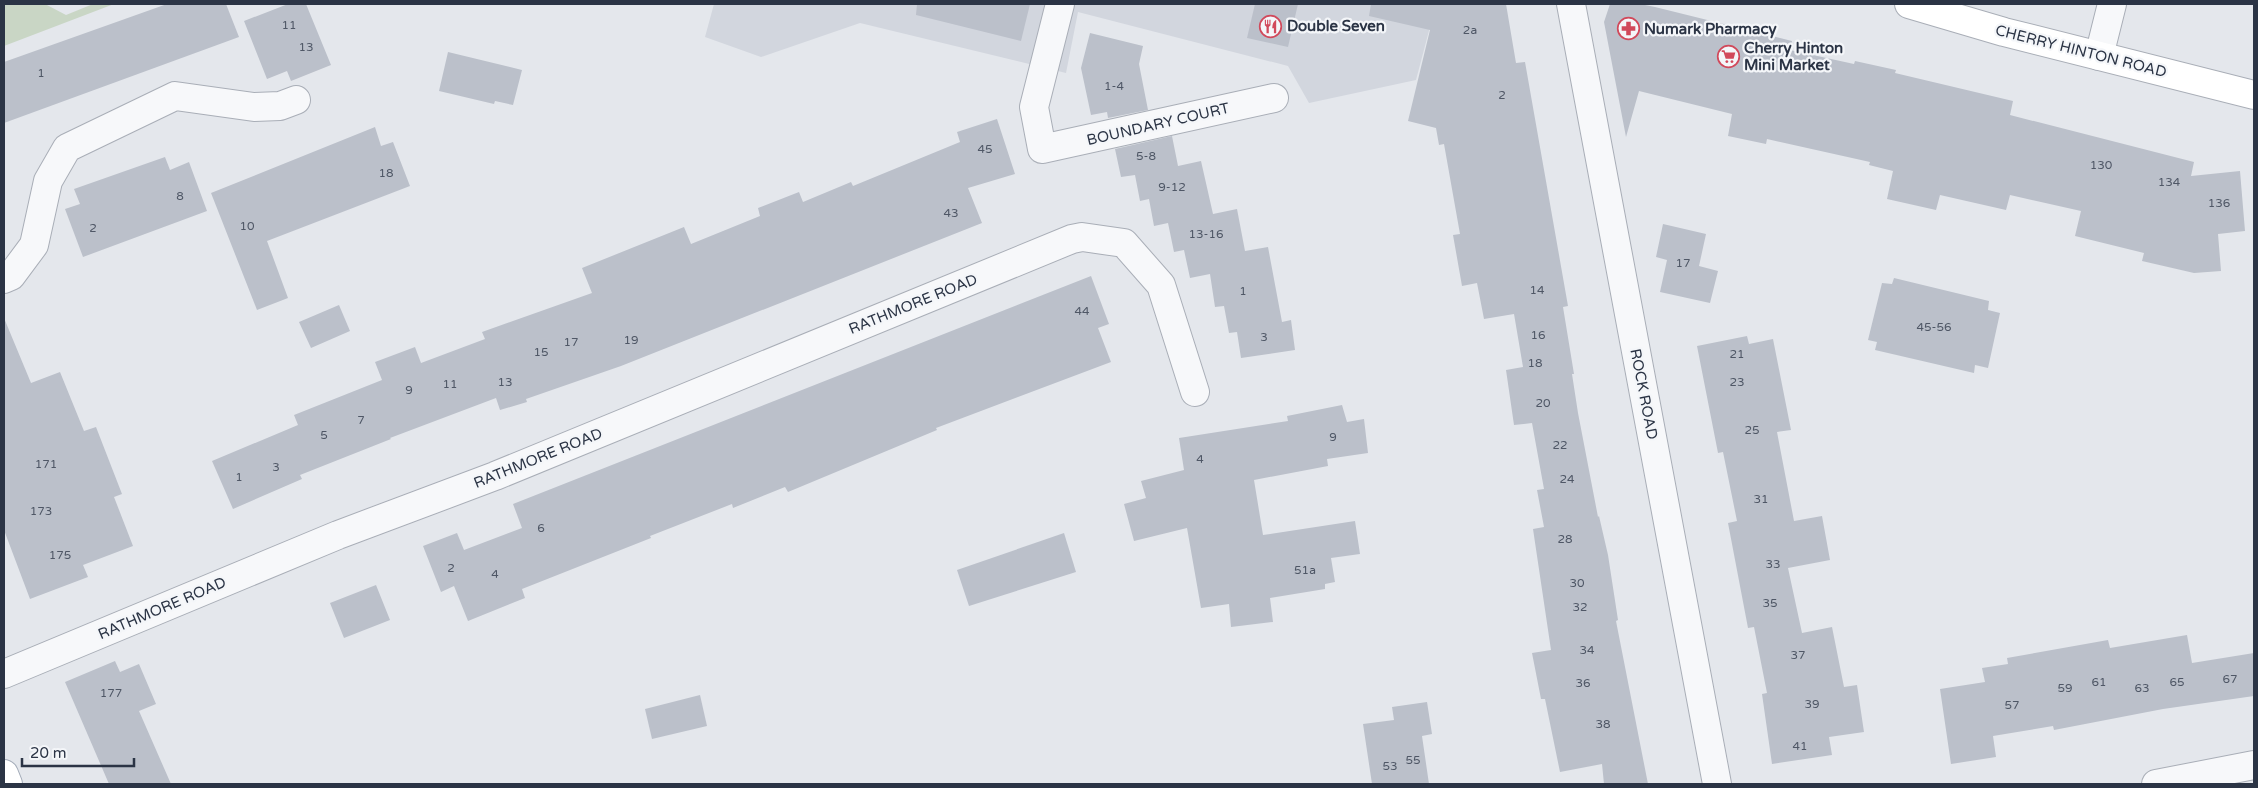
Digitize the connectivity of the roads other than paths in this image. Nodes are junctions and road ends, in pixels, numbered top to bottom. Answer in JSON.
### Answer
{"nodes":[{"id":1,"x":1060,"y":4,"type":"edge"},
{"id":2,"x":1570,"y":4,"type":"edge"},
{"id":3,"x":1909,"y":4,"type":"edge"},
{"id":4,"x":2112,"y":4,"type":"edge"},
{"id":5,"x":2099,"y":56,"type":"junction"},
{"id":6,"x":2254,"y":95,"type":"edge"},
{"id":7,"x":1274,"y":98,"type":"dead end"},
{"id":8,"x":296,"y":100,"type":"dead end"},
{"id":9,"x":4,"y":279,"type":"edge"},
{"id":10,"x":1195,"y":392,"type":"dead end"},
{"id":11,"x":4,"y":674,"type":"edge"},
{"id":12,"x":2254,"y":765,"type":"edge"},
{"id":13,"x":4,"y":774,"type":"edge"},
{"id":14,"x":8,"y":784,"type":"edge"},
{"id":15,"x":1717,"y":784,"type":"edge"},
{"id":16,"x":2156,"y":784,"type":"edge"}],
"edges":[{"from":1,"to":7,"type":"street","name":"BOUNDARY COURT"},
{"from":2,"to":15,"type":"street","name":"ROCK ROAD"},
{"from":3,"to":5,"type":"street","name":"CHERRY HINTON ROAD"},
{"from":4,"to":5,"type":"street"},
{"from":5,"to":6,"type":"street","name":"CHERRY HINTON ROAD"},
{"from":8,"to":9,"type":"street"},
{"from":10,"to":11,"type":"street","name":"RATHMORE ROAD"},
{"from":12,"to":16,"type":"street"},
{"from":13,"to":14,"type":"street"}]}
